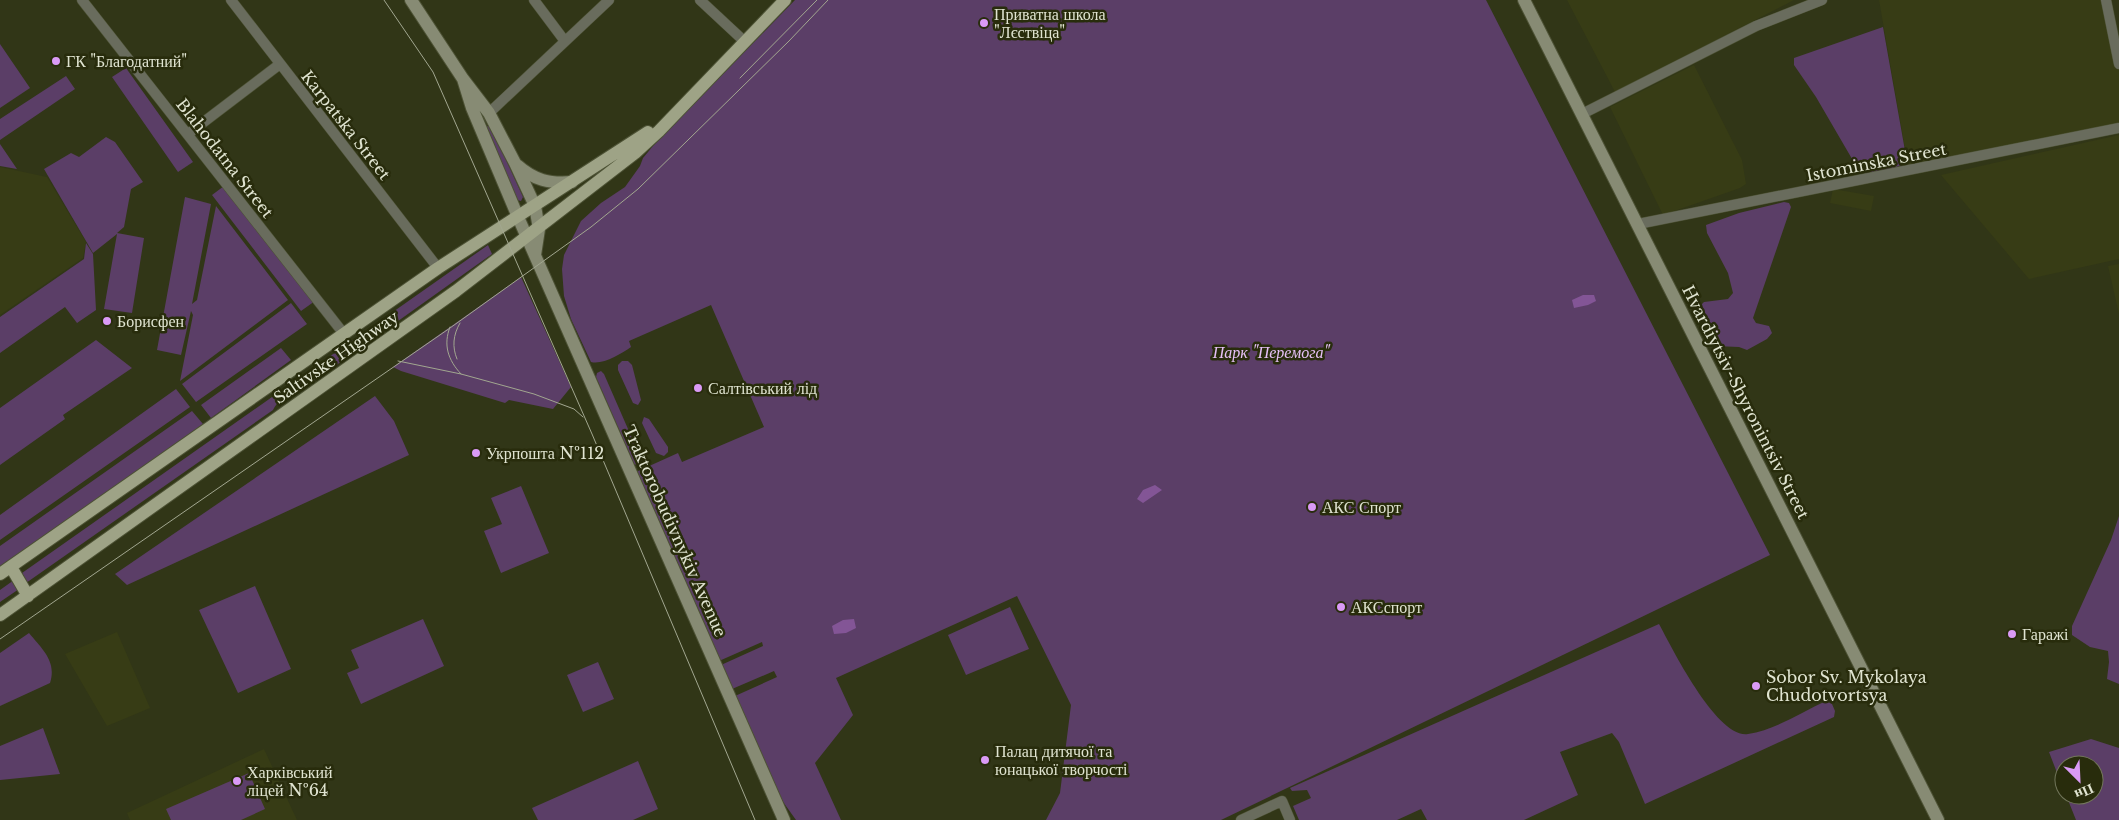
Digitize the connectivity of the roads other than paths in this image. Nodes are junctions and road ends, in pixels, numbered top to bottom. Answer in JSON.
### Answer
{"nodes":[{"id":1,"x":82,"y":0,"type":"edge"},
{"id":2,"x":231,"y":0,"type":"edge"},
{"id":3,"x":411,"y":0,"type":"edge"},
{"id":4,"x":534,"y":0,"type":"edge"},
{"id":5,"x":609,"y":0,"type":"edge"},
{"id":6,"x":700,"y":0,"type":"edge"},
{"id":7,"x":785,"y":0,"type":"edge"},
{"id":8,"x":1524,"y":0,"type":"edge"},
{"id":9,"x":1822,"y":0,"type":"edge"},
{"id":10,"x":2106,"y":0,"type":"edge"},
{"id":11,"x":564,"y":40,"type":"junction"},
{"id":12,"x":744,"y":41,"type":"junction"},
{"id":13,"x":280,"y":64,"type":"junction"},
{"id":14,"x":2119,"y":64,"type":"edge"},
{"id":15,"x":463,"y":79,"type":"junction"},
{"id":16,"x":679,"y":110,"type":"junction"},
{"id":17,"x":489,"y":113,"type":"junction"},
{"id":18,"x":1582,"y":114,"type":"junction"},
{"id":19,"x":2119,"y":128,"type":"edge"},
{"id":20,"x":188,"y":134,"type":"junction"},
{"id":21,"x":516,"y":163,"type":"junction"},
{"id":22,"x":572,"y":182,"type":"junction"},
{"id":23,"x":534,"y":206,"type":"junction"},
{"id":24,"x":518,"y":217,"type":"junction"},
{"id":25,"x":1638,"y":224,"type":"junction"},
{"id":26,"x":540,"y":228,"type":"junction"},
{"id":27,"x":528,"y":238,"type":"junction"},
{"id":28,"x":535,"y":255,"type":"junction"},
{"id":29,"x":438,"y":268,"type":"junction"},
{"id":30,"x":344,"y":334,"type":"junction"},
{"id":31,"x":11,"y":567,"type":"junction"},
{"id":32,"x":0,"y":574,"type":"edge"},
{"id":33,"x":28,"y":596,"type":"junction"},
{"id":34,"x":0,"y":615,"type":"edge"},
{"id":35,"x":784,"y":820,"type":"edge"},
{"id":36,"x":1241,"y":820,"type":"edge"},
{"id":37,"x":1290,"y":820,"type":"edge"},
{"id":38,"x":1938,"y":820,"type":"edge"}],
"edges":[{"from":1,"to":20,"type":"street","name":"Blahodatna Street"},
{"from":2,"to":13,"type":"street","name":"Karpatska Street"},
{"from":3,"to":15,"type":"main road","name":"Traktorobudivnykiv Avenue"},
{"from":4,"to":11,"type":"street"},
{"from":5,"to":11,"type":"street"},
{"from":6,"to":12,"type":"street"},
{"from":7,"to":12,"type":"main road","name":"Saltivske Highway"},
{"from":8,"to":18,"type":"main road","name":"Hvardiytsiv-Shyronintsiv Street"},
{"from":9,"to":18,"type":"street"},
{"from":10,"to":14,"type":"street"},
{"from":11,"to":17,"type":"street"},
{"from":12,"to":16,"type":"main road","name":"Saltivske Highway"},
{"from":13,"to":20,"type":"street"},
{"from":13,"to":29,"type":"street","name":"Karpatska Street"},
{"from":15,"to":17,"type":"main road","name":"Traktorobudivnykiv Avenue"},
{"from":15,"to":24,"type":"main road","name":"Traktorobudivnykiv Avenue"},
{"from":16,"to":22,"type":"main road","name":"Saltivske Highway"},
{"from":16,"to":26,"type":"main road","name":"Saltivske Highway"},
{"from":17,"to":21,"type":"main road","name":"Traktorobudivnykiv Avenue"},
{"from":18,"to":25,"type":"main road","name":"Hvardiytsiv-Shyronintsiv Street"},
{"from":19,"to":25,"type":"street","name":"Istominska Street"},
{"from":20,"to":30,"type":"street","name":"Blahodatna Street"},
{"from":21,"to":22,"type":"main road"},
{"from":21,"to":23,"type":"main road","name":"Traktorobudivnykiv Avenue"},
{"from":22,"to":23,"type":"main road","name":"Saltivske Highway"},
{"from":23,"to":24,"type":"main road","name":"Saltivske Highway"},
{"from":23,"to":26,"type":"main road","name":"Traktorobudivnykiv Avenue"},
{"from":24,"to":27,"type":"main road","name":"Traktorobudivnykiv Avenue"},
{"from":24,"to":29,"type":"main road","name":"Saltivske Highway"},
{"from":25,"to":38,"type":"main road","name":"Hvardiytsiv-Shyronintsiv Street"},
{"from":26,"to":27,"type":"main road","name":"Saltivske Highway"},
{"from":26,"to":28,"type":"main road","name":"Traktorobudivnykiv Avenue"},
{"from":27,"to":28,"type":"main road","name":"Traktorobudivnykiv Avenue"},
{"from":27,"to":33,"type":"main road","name":"Saltivske Highway"},
{"from":28,"to":35,"type":"main road","name":"Traktorobudivnykiv Avenue"},
{"from":29,"to":30,"type":"main road","name":"Saltivske Highway"},
{"from":30,"to":31,"type":"main road","name":"Saltivske Highway"},
{"from":31,"to":32,"type":"main road","name":"Saltivske Highway"},
{"from":31,"to":33,"type":"main road"},
{"from":33,"to":34,"type":"main road","name":"Saltivske Highway"},
{"from":36,"to":37,"type":"street"}]}
